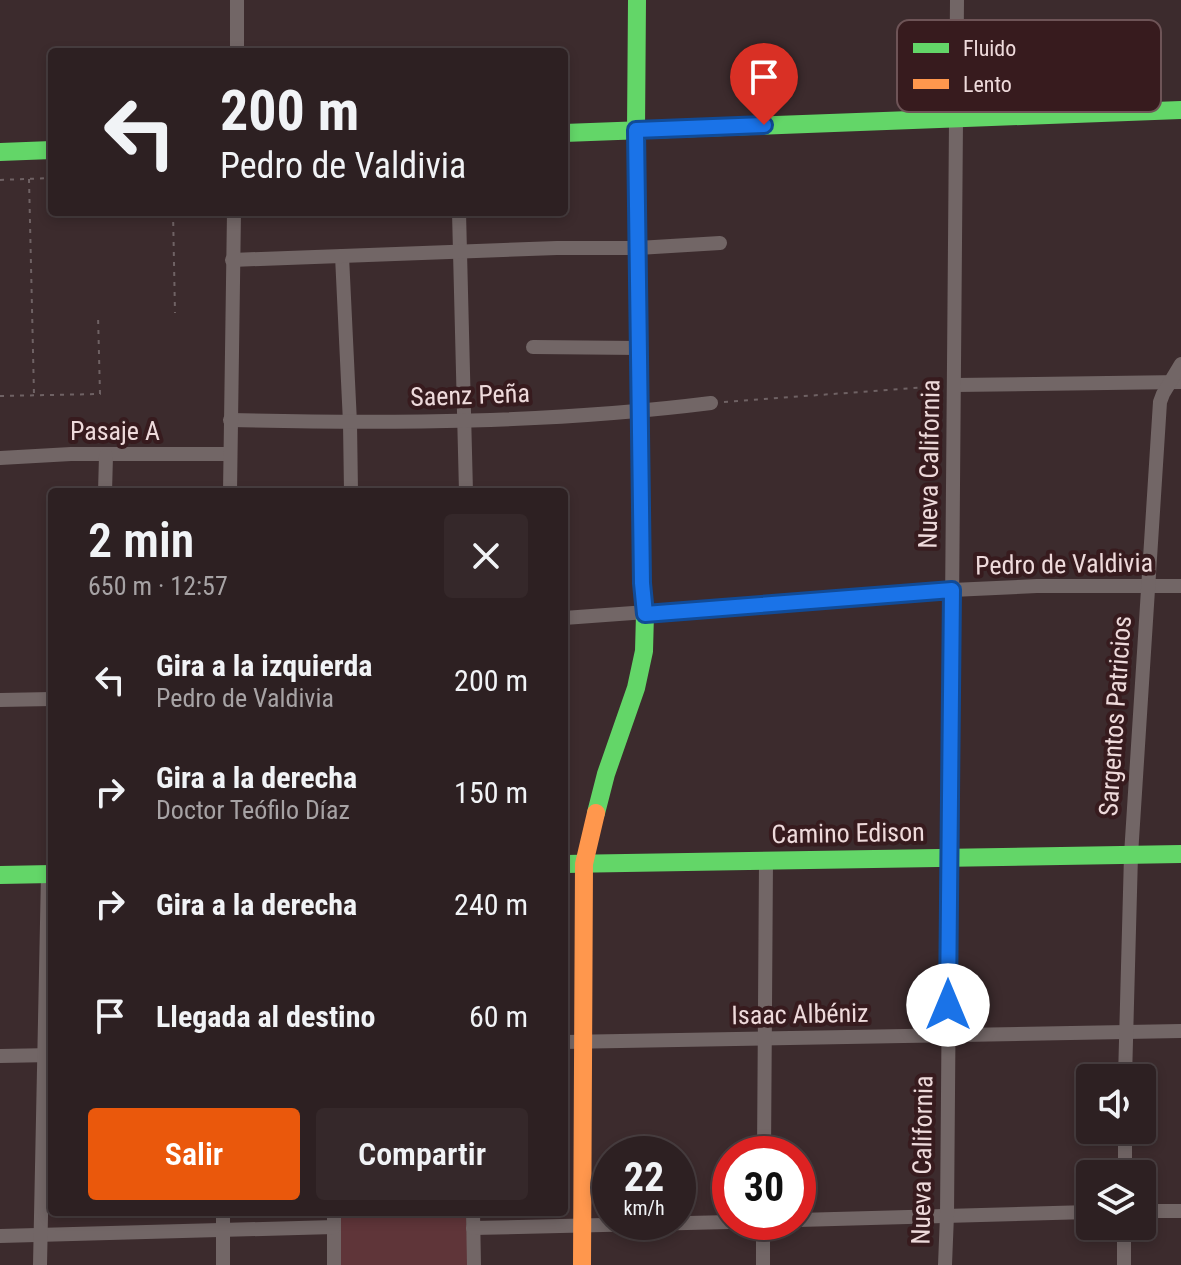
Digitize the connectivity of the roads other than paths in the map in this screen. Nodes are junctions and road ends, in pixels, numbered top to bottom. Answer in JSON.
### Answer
{"nodes":[{"id":1,"x":237,"y":0,"type":"edge"},
{"id":2,"x":637,"y":0,"type":"edge"},
{"id":3,"x":957,"y":0,"type":"edge"},
{"id":4,"x":957,"y":20,"type":"edge"},
{"id":5,"x":237,"y":48,"type":"edge"},
{"id":6,"x":1181,"y":110,"type":"edge"},
{"id":7,"x":1161,"y":111,"type":"edge"},
{"id":8,"x":956,"y":112,"type":"edge"},
{"id":9,"x":1117,"y":112,"type":"edge"},
{"id":10,"x":956,"y":117,"type":"junction"},
{"id":11,"x":636,"y":130,"type":"junction"},
{"id":12,"x":568,"y":133,"type":"edge"},
{"id":13,"x":48,"y":150,"type":"edge"},
{"id":14,"x":0,"y":152,"type":"edge"},
{"id":15,"x":234,"y":216,"type":"edge"},
{"id":16,"x":459,"y":216,"type":"edge"},
{"id":17,"x":720,"y":243,"type":"dead end"},
{"id":18,"x":638,"y":248,"type":"junction"},
{"id":19,"x":459,"y":252,"type":"junction"},
{"id":20,"x":342,"y":256,"type":"junction"},
{"id":21,"x":232,"y":260,"type":"junction"},
{"id":22,"x":533,"y":347,"type":"dead end"},
{"id":23,"x":639,"y":348,"type":"junction"},
{"id":24,"x":1181,"y":364,"type":"edge"},
{"id":25,"x":1175,"y":383,"type":"edge"},
{"id":26,"x":955,"y":385,"type":"junction"},
{"id":27,"x":711,"y":403,"type":"road end"},
{"id":28,"x":640,"y":412,"type":"junction"},
{"id":29,"x":230,"y":420,"type":"junction"},
{"id":30,"x":464,"y":420,"type":"junction"},
{"id":31,"x":350,"y":423,"type":"junction"},
{"id":32,"x":230,"y":454,"type":"junction"},
{"id":33,"x":106,"y":456,"type":"junction"},
{"id":34,"x":0,"y":458,"type":"edge"},
{"id":35,"x":105,"y":488,"type":"edge"},
{"id":36,"x":230,"y":488,"type":"edge"},
{"id":37,"x":351,"y":488,"type":"edge"},
{"id":38,"x":466,"y":488,"type":"edge"},
{"id":39,"x":1181,"y":586,"type":"edge"},
{"id":40,"x":1147,"y":587,"type":"junction"},
{"id":41,"x":952,"y":590,"type":"junction"},
{"id":42,"x":645,"y":614,"type":"junction"},
{"id":43,"x":568,"y":618,"type":"edge"},
{"id":44,"x":48,"y":699,"type":"edge"},
{"id":45,"x":0,"y":700,"type":"edge"},
{"id":46,"x":1181,"y":854,"type":"edge"},
{"id":47,"x":1131,"y":855,"type":"junction"},
{"id":48,"x":949,"y":858,"type":"junction"},
{"id":49,"x":766,"y":861,"type":"junction"},
{"id":50,"x":568,"y":864,"type":"edge"},
{"id":51,"x":584,"y":864,"type":"junction"},
{"id":52,"x":48,"y":874,"type":"edge"},
{"id":53,"x":0,"y":875,"type":"edge"},
{"id":54,"x":1181,"y":1031,"type":"edge"},
{"id":55,"x":1125,"y":1032,"type":"junction"},
{"id":56,"x":948,"y":1035,"type":"junction"},
{"id":57,"x":765,"y":1039,"type":"junction"},
{"id":58,"x":583,"y":1041,"type":"junction"},
{"id":59,"x":568,"y":1042,"type":"edge"},
{"id":60,"x":48,"y":1055,"type":"edge"},
{"id":61,"x":0,"y":1056,"type":"edge"},
{"id":62,"x":1125,"y":1064,"type":"edge"},
{"id":63,"x":764,"y":1136,"type":"edge"},
{"id":64,"x":1156,"y":1211,"type":"edge"},
{"id":65,"x":1181,"y":1211,"type":"edge"},
{"id":66,"x":1076,"y":1212,"type":"edge"},
{"id":67,"x":947,"y":1215,"type":"junction"},
{"id":68,"x":223,"y":1216,"type":"edge"},
{"id":69,"x":473,"y":1216,"type":"edge"},
{"id":70,"x":334,"y":1219,"type":"edge"},
{"id":71,"x":816,"y":1219,"type":"edge"},
{"id":72,"x":712,"y":1222,"type":"edge"},
{"id":73,"x":582,"y":1226,"type":"junction"},
{"id":74,"x":473,"y":1228,"type":"junction"},
{"id":75,"x":223,"y":1230,"type":"junction"},
{"id":76,"x":41,"y":1235,"type":"junction"},
{"id":77,"x":0,"y":1236,"type":"edge"},
{"id":78,"x":763,"y":1240,"type":"edge"},
{"id":79,"x":1124,"y":1240,"type":"edge"},
{"id":80,"x":40,"y":1265,"type":"edge"},
{"id":81,"x":223,"y":1265,"type":"edge"},
{"id":82,"x":334,"y":1265,"type":"edge"},
{"id":83,"x":474,"y":1265,"type":"edge"},
{"id":84,"x":582,"y":1265,"type":"edge"},
{"id":85,"x":763,"y":1265,"type":"edge"},
{"id":86,"x":945,"y":1265,"type":"edge"},
{"id":87,"x":1124,"y":1265,"type":"edge"}],
"edges":[{"from":1,"to":5,"type":"street"},
{"from":2,"to":11,"type":"street"},
{"from":3,"to":4,"type":"street","name":"Nueva California"},
{"from":6,"to":7,"type":"street"},
{"from":8,"to":10,"type":"street","name":"Nueva California"},
{"from":9,"to":10,"type":"street"},
{"from":10,"to":11,"type":"street"},
{"from":10,"to":26,"type":"street","name":"Nueva California"},
{"from":11,"to":12,"type":"street"},
{"from":11,"to":18,"type":"street"},
{"from":13,"to":14,"type":"street"},
{"from":15,"to":21,"type":"street"},
{"from":16,"to":19,"type":"street"},
{"from":17,"to":18,"type":"street"},
{"from":18,"to":19,"type":"street"},
{"from":18,"to":23,"type":"street"},
{"from":19,"to":20,"type":"street"},
{"from":19,"to":30,"type":"street"},
{"from":20,"to":21,"type":"street"},
{"from":20,"to":31,"type":"street"},
{"from":21,"to":29,"type":"street"},
{"from":22,"to":23,"type":"street"},
{"from":23,"to":28,"type":"street"},
{"from":24,"to":25,"type":"street","name":"Sargentos Patricios"},
{"from":25,"to":26,"type":"street"},
{"from":25,"to":40,"type":"street","name":"Sargentos Patricios"},
{"from":26,"to":41,"type":"street","name":"Nueva California"},
{"from":27,"to":28,"type":"street","name":"Saenz Peña"},
{"from":28,"to":30,"type":"street","name":"Saenz Peña"},
{"from":28,"to":42,"type":"street"},
{"from":29,"to":31,"type":"street","name":"Saenz Peña"},
{"from":29,"to":32,"type":"street"},
{"from":30,"to":31,"type":"street","name":"Saenz Peña"},
{"from":30,"to":38,"type":"street"},
{"from":31,"to":37,"type":"street"},
{"from":32,"to":33,"type":"street","name":"Pasaje A"},
{"from":32,"to":36,"type":"street"},
{"from":33,"to":34,"type":"street","name":"Pasaje A"},
{"from":33,"to":35,"type":"street"},
{"from":39,"to":40,"type":"street","name":"Pedro de Valdivia"},
{"from":40,"to":41,"type":"street","name":"Pedro de Valdivia"},
{"from":40,"to":47,"type":"street","name":"Sargentos Patricios"},
{"from":41,"to":42,"type":"street","name":"Pedro de Valdivia"},
{"from":41,"to":48,"type":"street","name":"Nueva California"},
{"from":42,"to":43,"type":"street","name":"Pedro de Valdivia"},
{"from":42,"to":51,"type":"street"},
{"from":44,"to":45,"type":"street"},
{"from":46,"to":47,"type":"street","name":"Camino Edison"},
{"from":47,"to":48,"type":"street","name":"Camino Edison"},
{"from":47,"to":55,"type":"street","name":"Sargentos Patricios"},
{"from":48,"to":49,"type":"street","name":"Camino Edison"},
{"from":48,"to":56,"type":"street","name":"Nueva California"},
{"from":49,"to":51,"type":"street","name":"Camino Edison"},
{"from":49,"to":57,"type":"street"},
{"from":50,"to":51,"type":"street","name":"Camino Edison"},
{"from":51,"to":58,"type":"street"},
{"from":52,"to":53,"type":"street"},
{"from":54,"to":55,"type":"street","name":"Isaac Albéniz"},
{"from":55,"to":56,"type":"street","name":"Isaac Albéniz"},
{"from":55,"to":62,"type":"street","name":"Sargentos Patricios"},
{"from":56,"to":57,"type":"street","name":"Isaac Albéniz"},
{"from":56,"to":67,"type":"street","name":"Nueva California"},
{"from":57,"to":58,"type":"street","name":"Isaac Albéniz"},
{"from":57,"to":63,"type":"street"},
{"from":58,"to":59,"type":"street","name":"Isaac Albéniz"},
{"from":58,"to":73,"type":"street"},
{"from":60,"to":61,"type":"street"},
{"from":60,"to":76,"type":"street"},
{"from":64,"to":65,"type":"street"},
{"from":66,"to":67,"type":"street"},
{"from":67,"to":71,"type":"street"},
{"from":67,"to":86,"type":"street","name":"Nueva California"},
{"from":68,"to":75,"type":"street"},
{"from":69,"to":74,"type":"street"},
{"from":70,"to":75,"type":"street"},
{"from":70,"to":82,"type":"street"},
{"from":72,"to":73,"type":"street"},
{"from":73,"to":74,"type":"street"},
{"from":73,"to":84,"type":"street"},
{"from":74,"to":83,"type":"street"},
{"from":75,"to":76,"type":"street"},
{"from":75,"to":81,"type":"street"},
{"from":76,"to":77,"type":"street"},
{"from":76,"to":80,"type":"street"},
{"from":78,"to":85,"type":"street"},
{"from":79,"to":87,"type":"street"}]}
